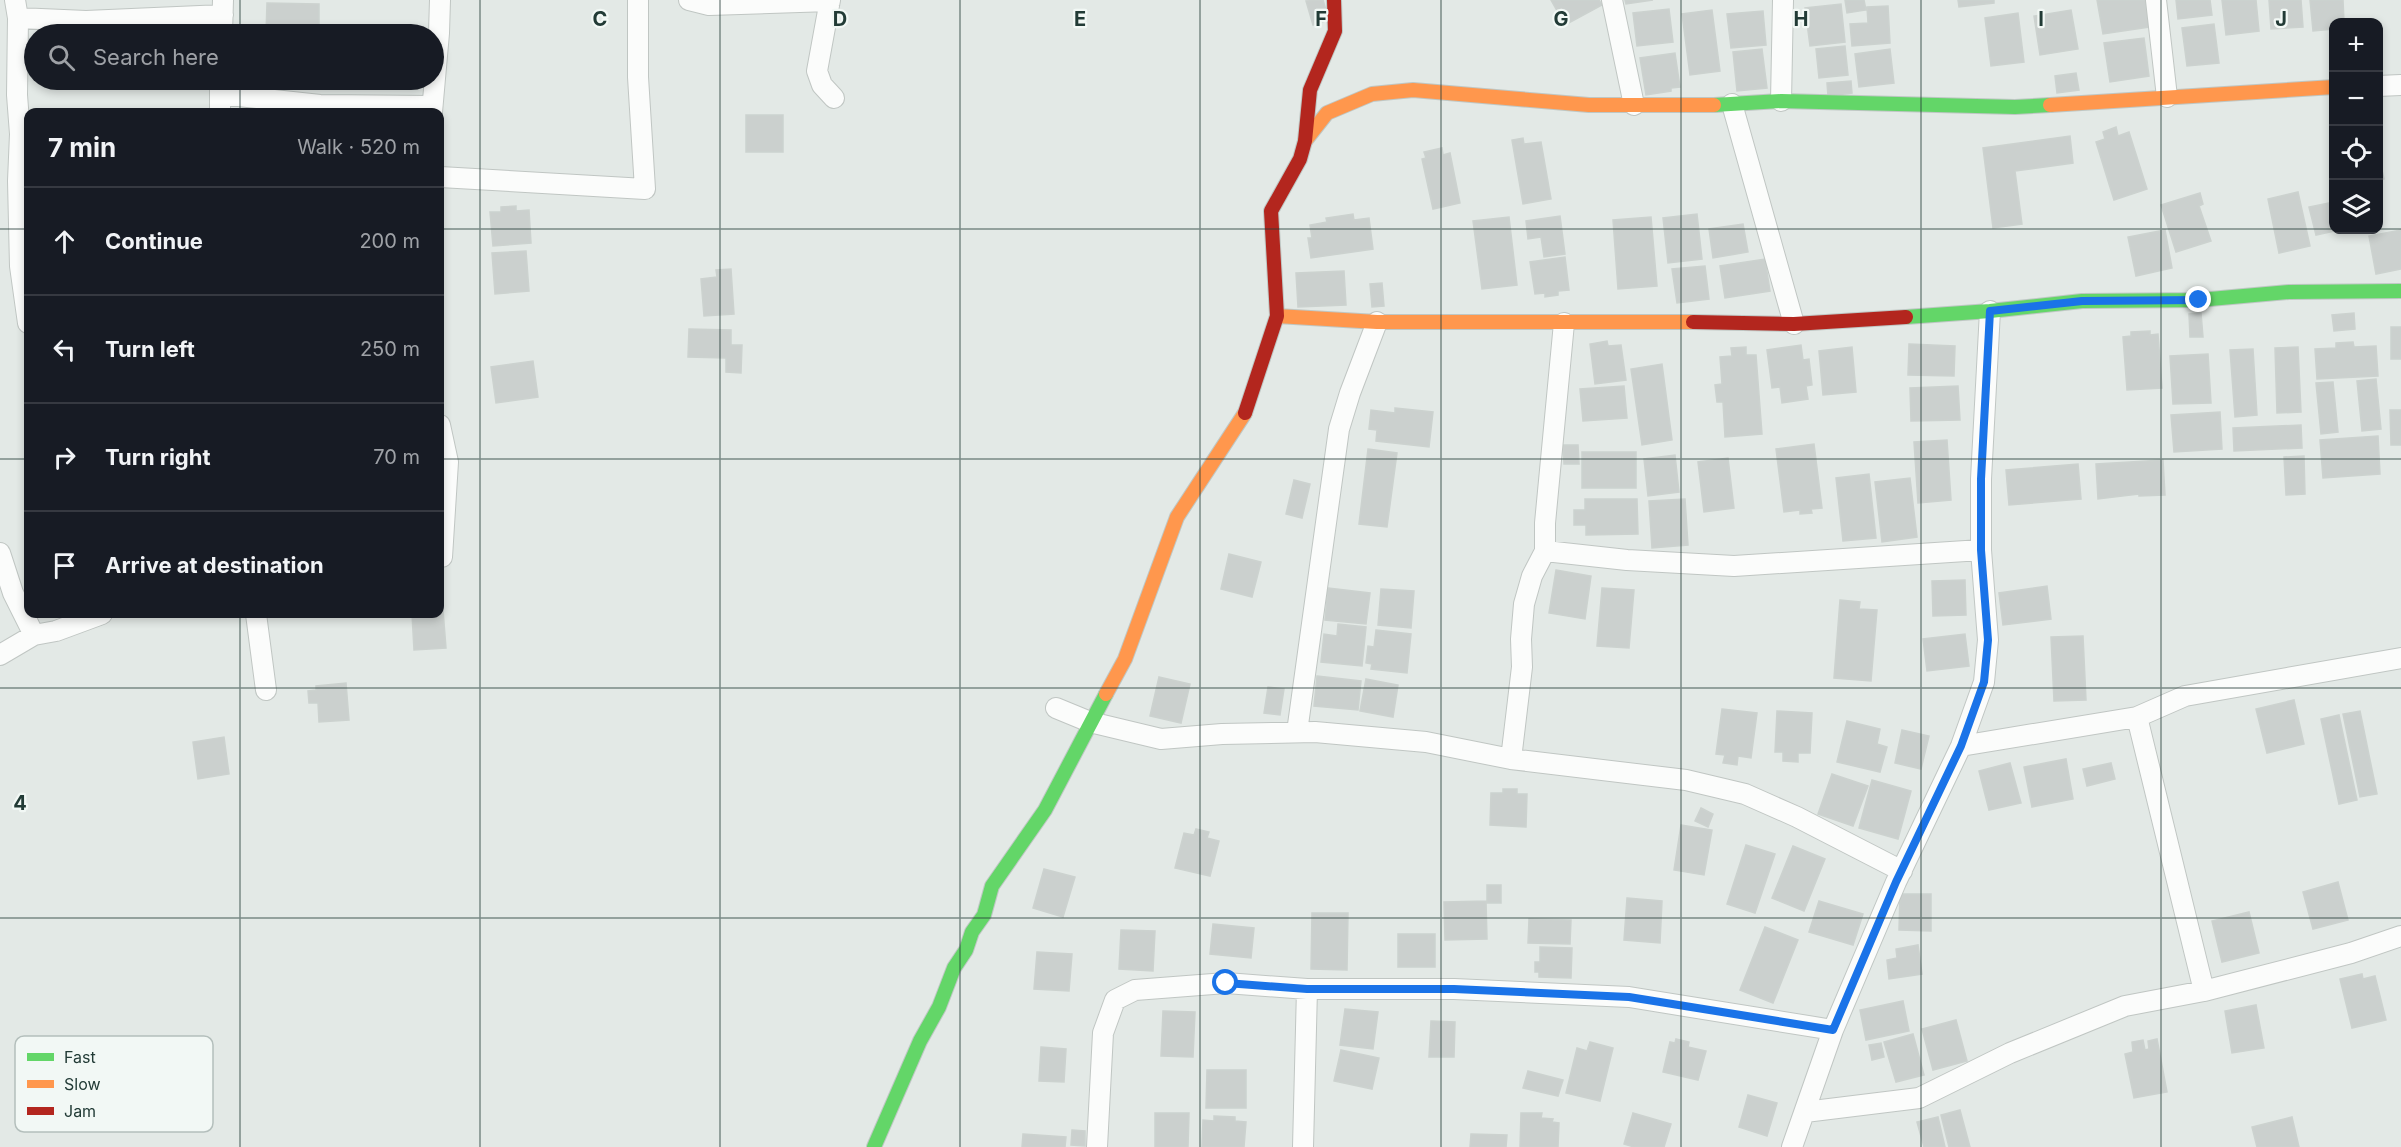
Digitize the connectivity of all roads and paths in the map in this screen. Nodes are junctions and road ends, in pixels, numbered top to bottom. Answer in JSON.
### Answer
{"nodes":[{"id":1,"x":440,"y":0,"type":"edge"},
{"id":2,"x":638,"y":0,"type":"edge"},
{"id":3,"x":689,"y":0,"type":"edge"},
{"id":4,"x":1334,"y":0,"type":"edge"},
{"id":5,"x":1612,"y":0,"type":"edge"},
{"id":6,"x":1783,"y":0,"type":"edge"},
{"id":7,"x":2156,"y":0,"type":"edge"},
{"id":8,"x":830,"y":1,"type":"edge"},
{"id":9,"x":16,"y":9,"type":"edge"},
{"id":10,"x":222,"y":17,"type":"edge"},
{"id":11,"x":440,"y":24,"type":"edge"},
{"id":12,"x":2401,"y":85,"type":"edge"},
{"id":13,"x":2383,"y":86,"type":"edge"},
{"id":14,"x":2329,"y":87,"type":"edge"},
{"id":15,"x":434,"y":90,"type":"edge"},
{"id":16,"x":220,"y":95,"type":"edge"},
{"id":17,"x":2167,"y":97,"type":"junction"},
{"id":18,"x":834,"y":98,"type":"dead end"},
{"id":19,"x":1781,"y":101,"type":"junction"},
{"id":20,"x":1732,"y":104,"type":"junction"},
{"id":21,"x":1634,"y":105,"type":"junction"},
{"id":22,"x":404,"y":108,"type":"edge"},
{"id":23,"x":432,"y":108,"type":"edge"},
{"id":24,"x":1305,"y":141,"type":"junction"},
{"id":25,"x":444,"y":177,"type":"edge"},
{"id":26,"x":2401,"y":291,"type":"edge"},
{"id":27,"x":24,"y":294,"type":"edge"},
{"id":28,"x":1990,"y":311,"type":"junction"},
{"id":29,"x":1277,"y":316,"type":"junction"},
{"id":30,"x":1377,"y":322,"type":"junction"},
{"id":31,"x":1564,"y":323,"type":"junction"},
{"id":32,"x":1794,"y":324,"type":"junction"},
{"id":33,"x":444,"y":444,"type":"edge"},
{"id":34,"x":444,"y":525,"type":"edge"},
{"id":35,"x":1981,"y":550,"type":"junction"},
{"id":36,"x":1545,"y":551,"type":"junction"},
{"id":37,"x":0,"y":553,"type":"edge"},
{"id":38,"x":24,"y":614,"type":"edge"},
{"id":39,"x":26,"y":618,"type":"edge"},
{"id":40,"x":86,"y":618,"type":"edge"},
{"id":41,"x":257,"y":618,"type":"edge"},
{"id":42,"x":34,"y":635,"type":"junction"},
{"id":43,"x":0,"y":655,"type":"edge"},
{"id":44,"x":2401,"y":658,"type":"edge"},
{"id":45,"x":266,"y":690,"type":"dead end"},
{"id":46,"x":1056,"y":708,"type":"dead end"},
{"id":47,"x":2137,"y":717,"type":"junction"},
{"id":48,"x":1090,"y":722,"type":"junction"},
{"id":49,"x":1297,"y":732,"type":"junction"},
{"id":50,"x":1961,"y":746,"type":"junction"},
{"id":51,"x":1511,"y":759,"type":"junction"},
{"id":52,"x":1902,"y":871,"type":"junction"},
{"id":53,"x":2401,"y":936,"type":"edge"},
{"id":54,"x":1307,"y":989,"type":"junction"},
{"id":55,"x":2204,"y":991,"type":"junction"},
{"id":56,"x":1833,"y":1030,"type":"junction"},
{"id":57,"x":1805,"y":1112,"type":"junction"},
{"id":58,"x":874,"y":1147,"type":"edge"},
{"id":59,"x":1097,"y":1147,"type":"edge"},
{"id":60,"x":1303,"y":1147,"type":"edge"},
{"id":61,"x":1792,"y":1147,"type":"edge"}],
"edges":[{"from":1,"to":11,"type":"street"},
{"from":2,"to":25,"type":"street"},
{"from":3,"to":8,"type":"street"},
{"from":4,"to":24,"type":"street"},
{"from":5,"to":21,"type":"street"},
{"from":6,"to":19,"type":"street"},
{"from":7,"to":17,"type":"street"},
{"from":8,"to":18,"type":"street"},
{"from":9,"to":10,"type":"street"},
{"from":9,"to":27,"type":"street"},
{"from":12,"to":13,"type":"street"},
{"from":14,"to":17,"type":"street"},
{"from":15,"to":23,"type":"street"},
{"from":16,"to":22,"type":"street"},
{"from":17,"to":19,"type":"street"},
{"from":19,"to":20,"type":"street"},
{"from":20,"to":21,"type":"street"},
{"from":20,"to":32,"type":"street"},
{"from":21,"to":24,"type":"street"},
{"from":24,"to":29,"type":"street"},
{"from":26,"to":28,"type":"street"},
{"from":28,"to":32,"type":"street"},
{"from":28,"to":35,"type":"street"},
{"from":29,"to":30,"type":"street"},
{"from":29,"to":48,"type":"street"},
{"from":30,"to":31,"type":"street"},
{"from":30,"to":49,"type":"street"},
{"from":31,"to":32,"type":"street"},
{"from":31,"to":36,"type":"street"},
{"from":33,"to":34,"type":"street"},
{"from":35,"to":36,"type":"street"},
{"from":35,"to":50,"type":"street"},
{"from":36,"to":51,"type":"street"},
{"from":37,"to":38,"type":"street"},
{"from":39,"to":42,"type":"street"},
{"from":40,"to":42,"type":"street"},
{"from":41,"to":45,"type":"street"},
{"from":42,"to":43,"type":"street"},
{"from":44,"to":47,"type":"street"},
{"from":46,"to":48,"type":"street"},
{"from":47,"to":50,"type":"street"},
{"from":47,"to":55,"type":"street"},
{"from":48,"to":49,"type":"street"},
{"from":48,"to":58,"type":"street"},
{"from":49,"to":51,"type":"street"},
{"from":50,"to":52,"type":"street"},
{"from":51,"to":52,"type":"street"},
{"from":52,"to":56,"type":"street"},
{"from":53,"to":55,"type":"street"},
{"from":54,"to":56,"type":"street"},
{"from":54,"to":59,"type":"street"},
{"from":54,"to":60,"type":"street"},
{"from":55,"to":57,"type":"street"},
{"from":56,"to":57,"type":"street"},
{"from":57,"to":61,"type":"street"}]}
